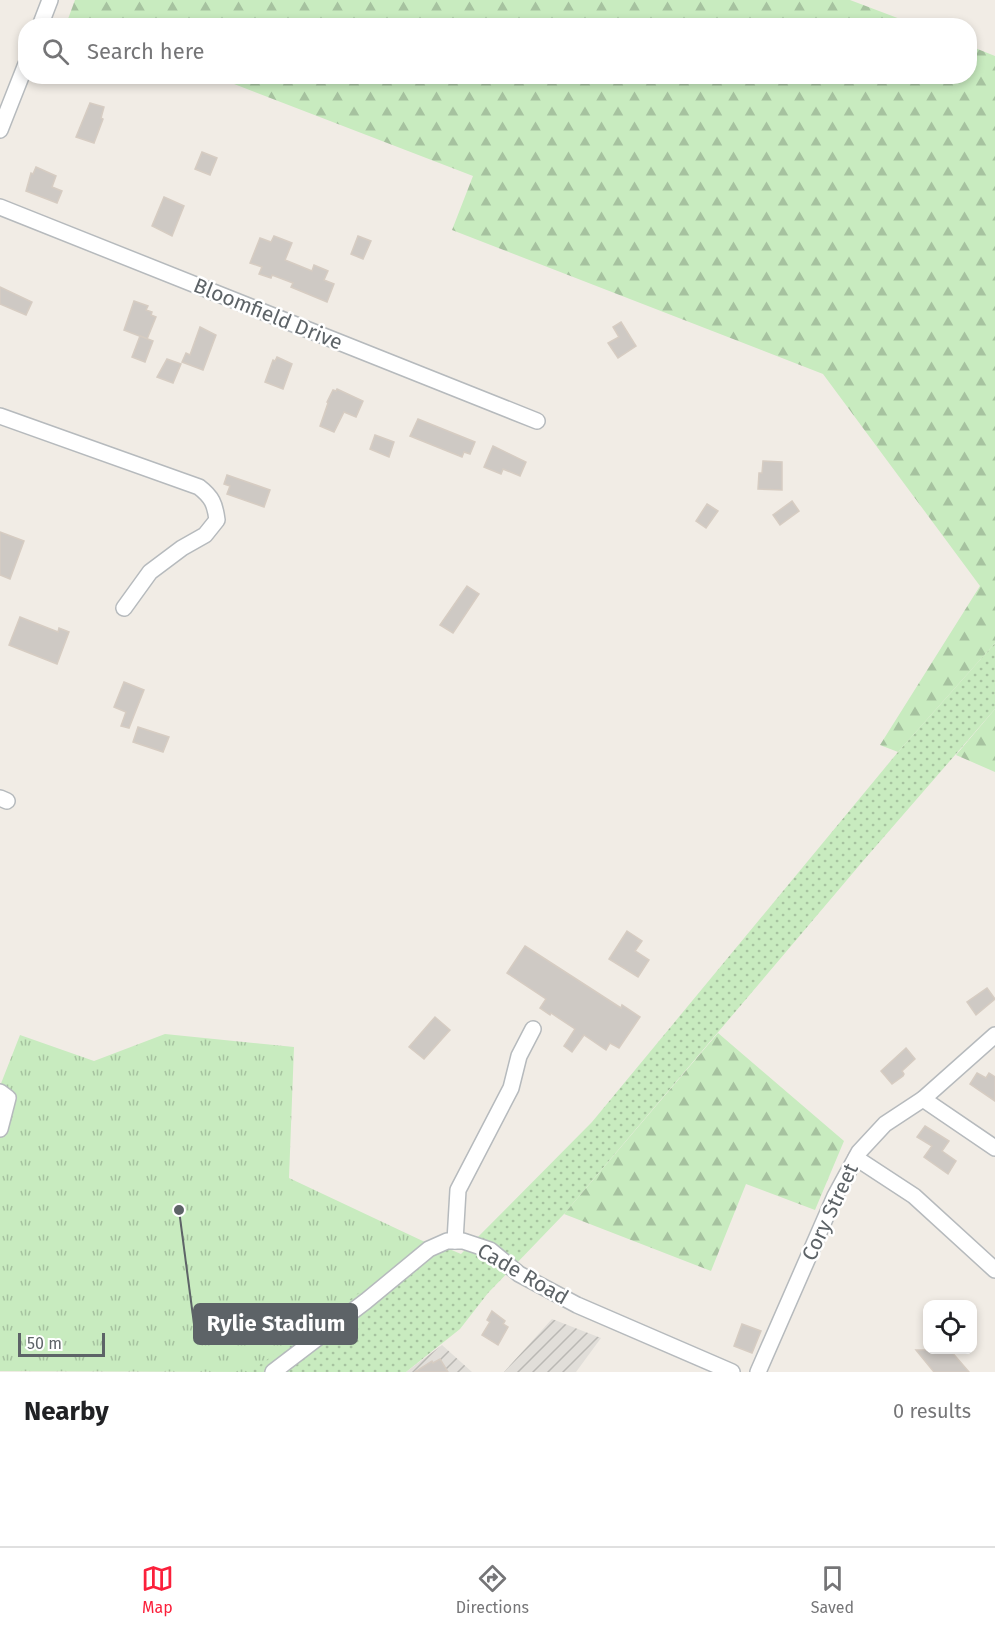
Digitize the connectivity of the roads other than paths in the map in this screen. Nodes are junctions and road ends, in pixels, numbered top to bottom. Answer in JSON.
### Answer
{"nodes":[{"id":1,"x":50,"y":0,"type":"edge"},
{"id":2,"x":43,"y":18,"type":"edge"},
{"id":3,"x":18,"y":84,"type":"edge"},
{"id":4,"x":0,"y":130,"type":"edge"},
{"id":5,"x":0,"y":207,"type":"edge"},
{"id":6,"x":0,"y":416,"type":"edge"},
{"id":7,"x":537,"y":421,"type":"dead end"},
{"id":8,"x":124,"y":608,"type":"dead end"},
{"id":9,"x":533,"y":1029,"type":"dead end"},
{"id":10,"x":995,"y":1035,"type":"edge"},
{"id":11,"x":0,"y":1092,"type":"edge"},
{"id":12,"x":923,"y":1099,"type":"junction"},
{"id":13,"x":0,"y":1129,"type":"edge"},
{"id":14,"x":995,"y":1148,"type":"edge"},
{"id":15,"x":856,"y":1158,"type":"junction"},
{"id":16,"x":455,"y":1241,"type":"junction"},
{"id":17,"x":995,"y":1270,"type":"edge"},
{"id":18,"x":273,"y":1372,"type":"edge"},
{"id":19,"x":732,"y":1372,"type":"edge"},
{"id":20,"x":758,"y":1372,"type":"edge"}],
"edges":[{"from":1,"to":2,"type":"street"},
{"from":3,"to":4,"type":"street"},
{"from":5,"to":7,"type":"street","name":"Bloomfield Drive"},
{"from":6,"to":8,"type":"street"},
{"from":9,"to":16,"type":"street"},
{"from":10,"to":12,"type":"street","name":"Cory Street"},
{"from":11,"to":13,"type":"street"},
{"from":12,"to":14,"type":"street"},
{"from":12,"to":15,"type":"street","name":"Cory Street"},
{"from":15,"to":17,"type":"street"},
{"from":15,"to":20,"type":"street","name":"Cory Street"},
{"from":16,"to":18,"type":"street","name":"Cade Road"},
{"from":16,"to":19,"type":"street","name":"Cade Road"}]}
